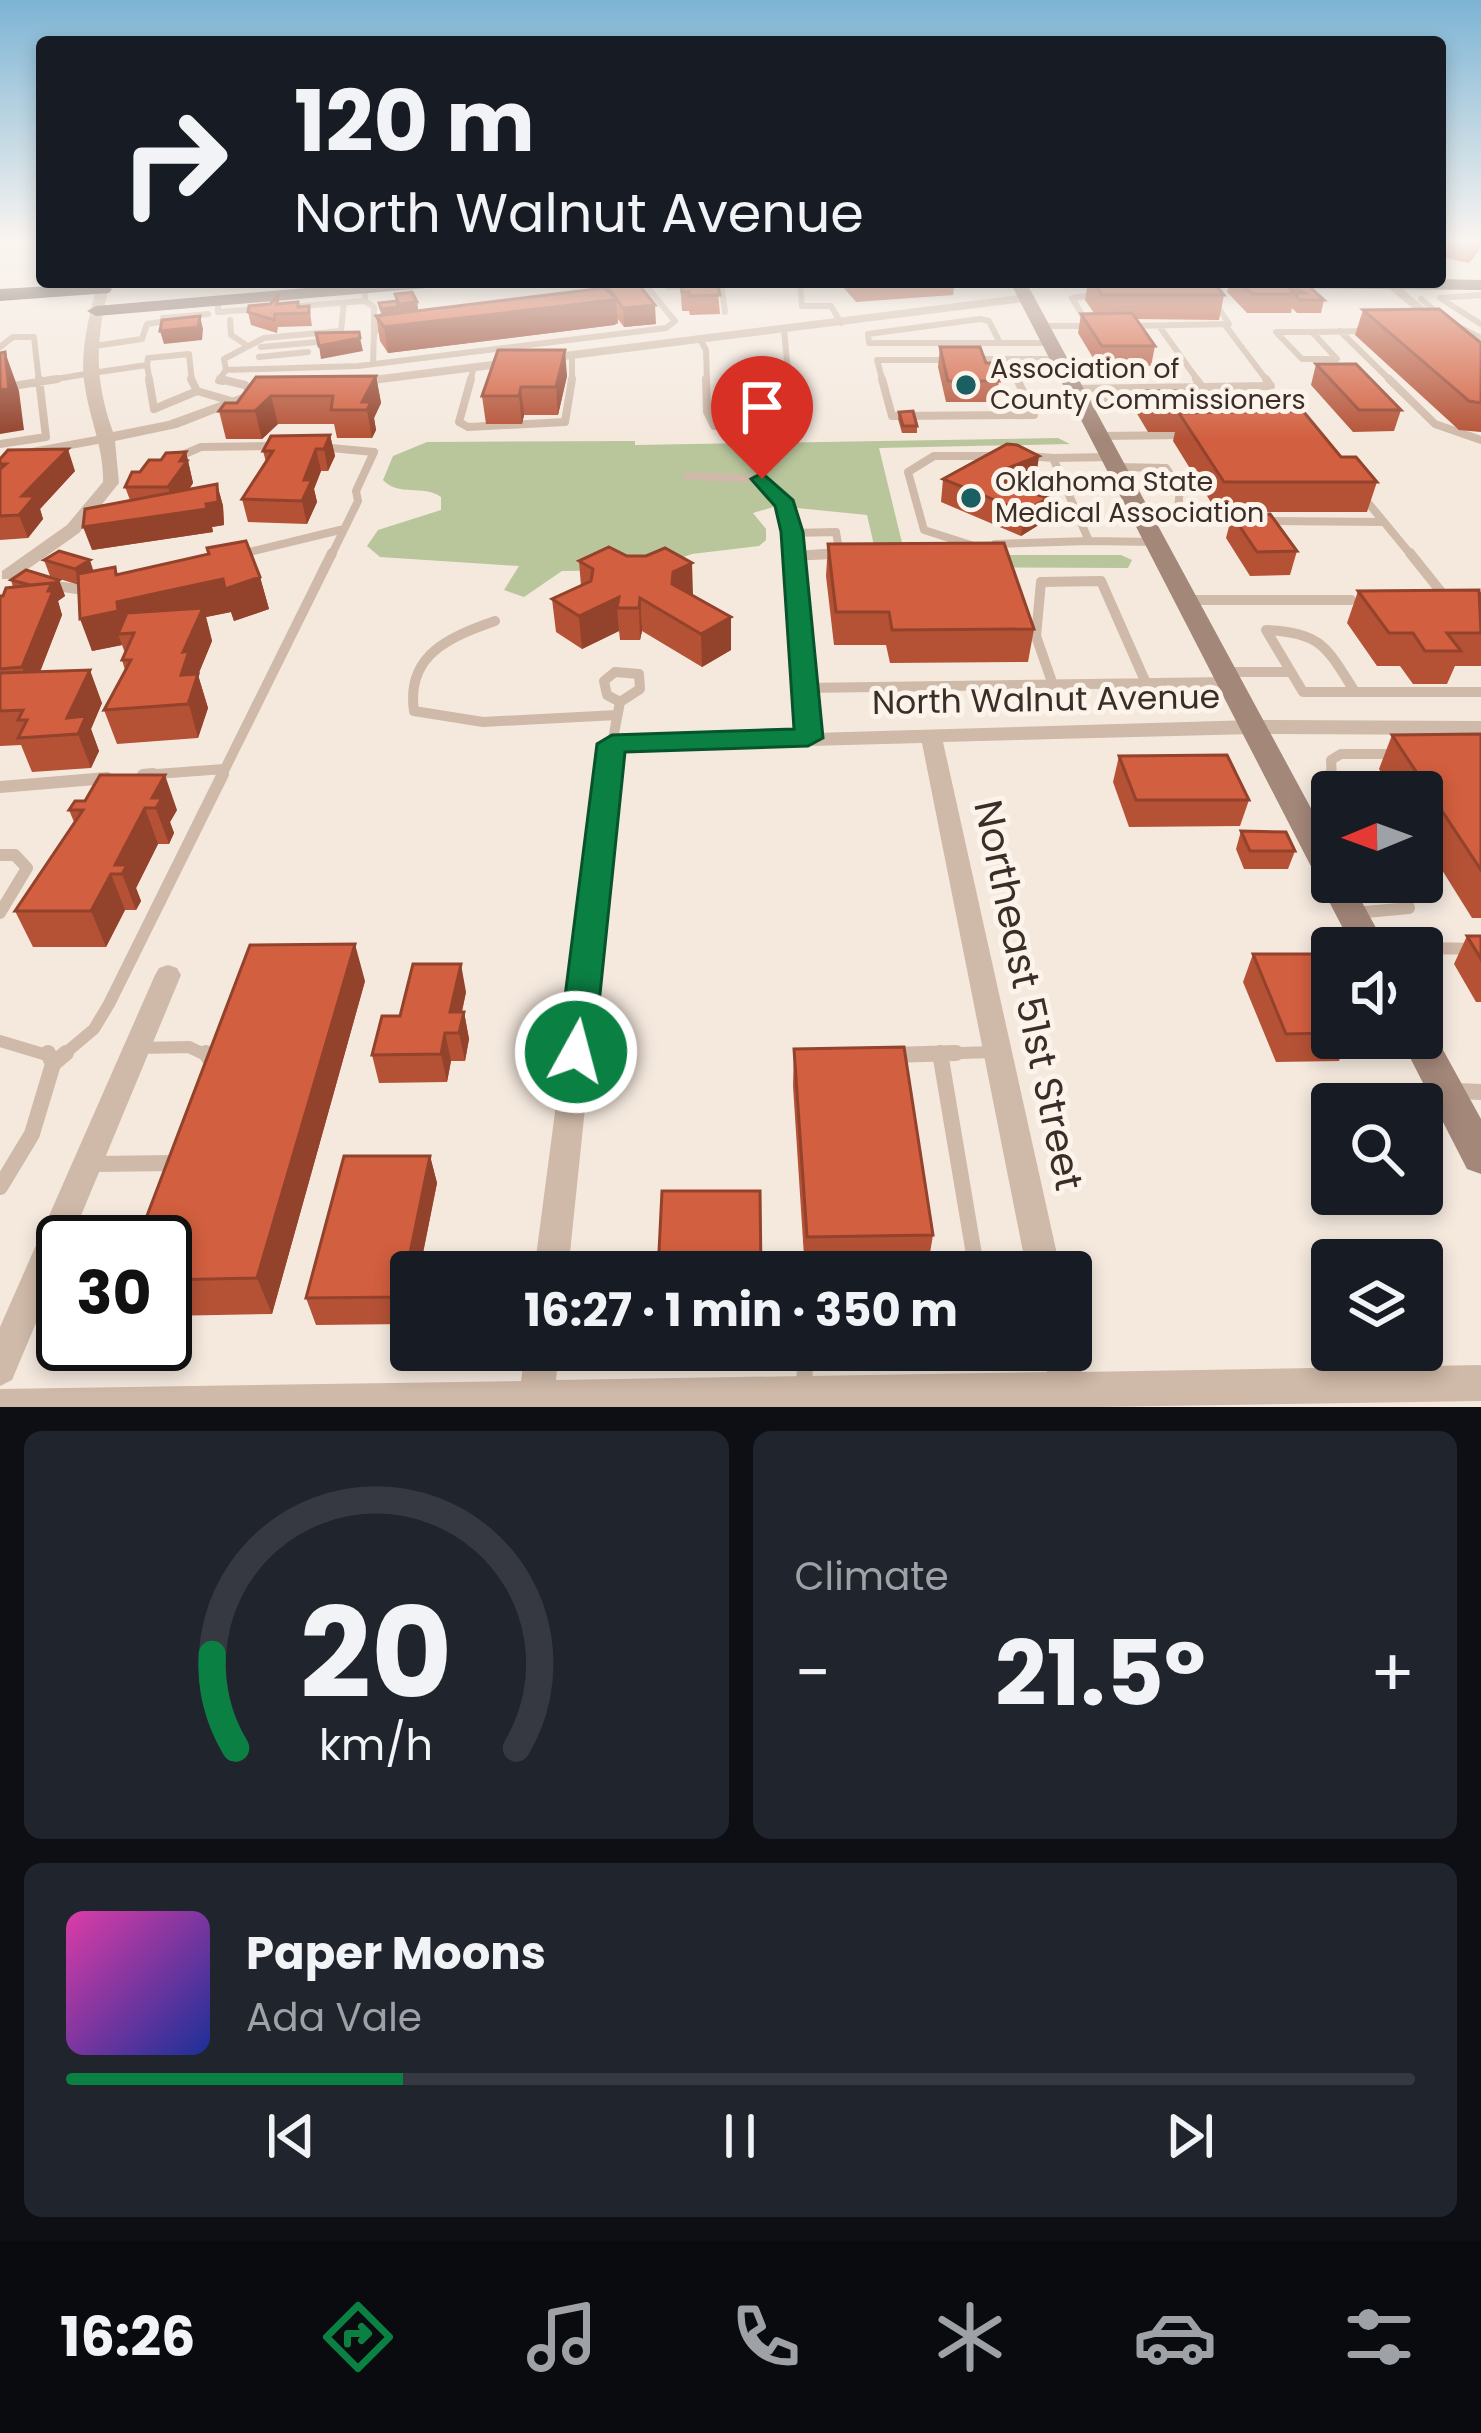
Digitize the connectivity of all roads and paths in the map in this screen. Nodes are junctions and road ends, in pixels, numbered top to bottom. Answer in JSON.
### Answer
{"nodes":[{"id":1,"x":48,"y":308,"type":"edge"},
{"id":2,"x":99,"y":308,"type":"edge"},
{"id":3,"x":214,"y":308,"type":"junction"},
{"id":4,"x":218,"y":308,"type":"edge"},
{"id":5,"x":223,"y":308,"type":"edge"},
{"id":6,"x":344,"y":308,"type":"edge"},
{"id":7,"x":374,"y":308,"type":"edge"},
{"id":8,"x":664,"y":308,"type":"edge"},
{"id":9,"x":724,"y":308,"type":"edge"},
{"id":10,"x":832,"y":308,"type":"edge"},
{"id":11,"x":929,"y":308,"type":"edge"},
{"id":12,"x":1032,"y":308,"type":"edge"},
{"id":13,"x":1078,"y":308,"type":"edge"},
{"id":14,"x":1220,"y":308,"type":"edge"},
{"id":15,"x":1422,"y":308,"type":"edge"},
{"id":16,"x":1428,"y":308,"type":"edge"},
{"id":17,"x":1455,"y":308,"type":"edge"},
{"id":18,"x":725,"y":312,"type":"edge"},
{"id":19,"x":390,"y":315,"type":"edge"},
{"id":20,"x":869,"y":319,"type":"junction"},
{"id":21,"x":0,"y":320,"type":"edge"},
{"id":22,"x":230,"y":320,"type":"dead end"},
{"id":23,"x":841,"y":322,"type":"junction"},
{"id":24,"x":1481,"y":324,"type":"edge"},
{"id":25,"x":150,"y":326,"type":"junction"},
{"id":26,"x":1089,"y":326,"type":"junction"},
{"id":27,"x":1159,"y":326,"type":"junction"},
{"id":28,"x":1225,"y":326,"type":"junction"},
{"id":29,"x":784,"y":330,"type":"junction"},
{"id":30,"x":1382,"y":330,"type":"edge"},
{"id":31,"x":1423,"y":330,"type":"edge"},
{"id":32,"x":1443,"y":330,"type":"junction"},
{"id":33,"x":1311,"y":331,"type":"junction"},
{"id":34,"x":1340,"y":331,"type":"junction"},
{"id":35,"x":886,"y":332,"type":"junction"},
{"id":36,"x":374,"y":333,"type":"junction"},
{"id":37,"x":1481,"y":338,"type":"edge"},
{"id":38,"x":701,"y":341,"type":"junction"},
{"id":39,"x":1051,"y":343,"type":"junction"},
{"id":40,"x":245,"y":344,"type":"junction"},
{"id":41,"x":1000,"y":344,"type":"junction"},
{"id":42,"x":94,"y":346,"type":"junction"},
{"id":43,"x":0,"y":347,"type":"edge"},
{"id":44,"x":261,"y":347,"type":"junction"},
{"id":45,"x":308,"y":352,"type":"dead end"},
{"id":46,"x":572,"y":357,"type":"junction"},
{"id":47,"x":1008,"y":359,"type":"junction"},
{"id":48,"x":1481,"y":362,"type":"edge"},
{"id":49,"x":373,"y":364,"type":"junction"},
{"id":50,"x":147,"y":365,"type":"junction"},
{"id":51,"x":226,"y":370,"type":"junction"},
{"id":52,"x":473,"y":370,"type":"junction"},
{"id":53,"x":258,"y":371,"type":"junction"},
{"id":54,"x":92,"y":373,"type":"junction"},
{"id":55,"x":38,"y":382,"type":"junction"},
{"id":56,"x":325,"y":384,"type":"edge"},
{"id":57,"x":0,"y":388,"type":"edge"},
{"id":58,"x":285,"y":388,"type":"edge"},
{"id":59,"x":1203,"y":388,"type":"junction"},
{"id":60,"x":197,"y":391,"type":"junction"},
{"id":61,"x":251,"y":393,"type":"junction"},
{"id":62,"x":1078,"y":396,"type":"junction"},
{"id":63,"x":1026,"y":399,"type":"junction"},
{"id":64,"x":1167,"y":400,"type":"edge"},
{"id":65,"x":1189,"y":400,"type":"edge"},
{"id":66,"x":1210,"y":400,"type":"junction"},
{"id":67,"x":231,"y":401,"type":"junction"},
{"id":68,"x":1223,"y":417,"type":"edge"},
{"id":69,"x":1190,"y":435,"type":"edge"},
{"id":70,"x":1257,"y":435,"type":"edge"},
{"id":71,"x":46,"y":437,"type":"junction"},
{"id":72,"x":111,"y":437,"type":"junction"},
{"id":73,"x":1481,"y":440,"type":"edge"},
{"id":74,"x":0,"y":444,"type":"edge"},
{"id":75,"x":287,"y":446,"type":"edge"},
{"id":76,"x":308,"y":446,"type":"edge"},
{"id":77,"x":49,"y":448,"type":"junction"},
{"id":78,"x":32,"y":451,"type":"junction"},
{"id":79,"x":1108,"y":454,"type":"junction"},
{"id":80,"x":0,"y":457,"type":"edge"},
{"id":81,"x":1053,"y":458,"type":"junction"},
{"id":82,"x":18,"y":459,"type":"edge"},
{"id":83,"x":153,"y":470,"type":"edge"},
{"id":84,"x":688,"y":476,"type":"dead end"},
{"id":85,"x":1359,"y":491,"type":"edge"},
{"id":86,"x":1142,"y":518,"type":"junction"},
{"id":87,"x":1177,"y":519,"type":"junction"},
{"id":88,"x":1384,"y":522,"type":"junction"},
{"id":89,"x":344,"y":529,"type":"junction"},
{"id":90,"x":792,"y":532,"type":"junction"},
{"id":91,"x":1089,"y":541,"type":"junction"},
{"id":92,"x":1155,"y":542,"type":"junction"},
{"id":93,"x":793,"y":556,"type":"junction"},
{"id":94,"x":214,"y":561,"type":"edge"},
{"id":95,"x":9,"y":578,"type":"edge"},
{"id":96,"x":46,"y":584,"type":"edge"},
{"id":97,"x":106,"y":587,"type":"edge"},
{"id":98,"x":1186,"y":600,"type":"junction"},
{"id":99,"x":1351,"y":600,"type":"dead end"},
{"id":100,"x":1448,"y":601,"type":"edge"},
{"id":101,"x":495,"y":621,"type":"dead end"},
{"id":102,"x":1291,"y":672,"type":"junction"},
{"id":103,"x":1227,"y":677,"type":"junction"},
{"id":104,"x":1146,"y":683,"type":"junction"},
{"id":105,"x":1053,"y":685,"type":"junction"},
{"id":106,"x":805,"y":688,"type":"junction"},
{"id":107,"x":1355,"y":692,"type":"junction"},
{"id":108,"x":1481,"y":692,"type":"edge"},
{"id":109,"x":616,"y":720,"type":"junction"},
{"id":110,"x":1253,"y":728,"type":"junction"},
{"id":111,"x":1481,"y":728,"type":"edge"},
{"id":112,"x":931,"y":734,"type":"junction"},
{"id":113,"x":808,"y":738,"type":"junction"},
{"id":114,"x":1408,"y":754,"type":"edge"},
{"id":115,"x":224,"y":769,"type":"junction"},
{"id":116,"x":1329,"y":771,"type":"edge"},
{"id":117,"x":134,"y":776,"type":"edge"},
{"id":118,"x":112,"y":778,"type":"edge"},
{"id":119,"x":0,"y":787,"type":"edge"},
{"id":120,"x":1311,"y":836,"type":"edge"},
{"id":121,"x":0,"y":855,"type":"edge"},
{"id":122,"x":1347,"y":903,"type":"edge"},
{"id":123,"x":1410,"y":903,"type":"edge"},
{"id":124,"x":1352,"y":913,"type":"junction"},
{"id":125,"x":0,"y":914,"type":"edge"},
{"id":126,"x":1359,"y":927,"type":"edge"},
{"id":127,"x":1443,"y":949,"type":"edge"},
{"id":128,"x":1481,"y":949,"type":"edge"},
{"id":129,"x":168,"y":975,"type":"dead end"},
{"id":130,"x":0,"y":1041,"type":"edge"},
{"id":131,"x":138,"y":1048,"type":"junction"},
{"id":132,"x":998,"y":1052,"type":"junction"},
{"id":133,"x":940,"y":1053,"type":"junction"},
{"id":134,"x":872,"y":1055,"type":"edge"},
{"id":135,"x":1436,"y":1059,"type":"edge"},
{"id":136,"x":53,"y":1064,"type":"junction"},
{"id":137,"x":207,"y":1090,"type":"edge"},
{"id":138,"x":1464,"y":1092,"type":"edge"},
{"id":139,"x":187,"y":1145,"type":"edge"},
{"id":140,"x":1481,"y":1157,"type":"edge"},
{"id":141,"x":180,"y":1163,"type":"junction"},
{"id":142,"x":90,"y":1164,"type":"junction"},
{"id":143,"x":173,"y":1183,"type":"edge"},
{"id":144,"x":0,"y":1187,"type":"edge"},
{"id":145,"x":74,"y":1215,"type":"edge"},
{"id":146,"x":553,"y":1251,"type":"edge"},
{"id":147,"x":973,"y":1251,"type":"edge"},
{"id":148,"x":1040,"y":1251,"type":"edge"},
{"id":149,"x":36,"y":1317,"type":"edge"},
{"id":150,"x":0,"y":1368,"type":"edge"},
{"id":151,"x":540,"y":1371,"type":"edge"},
{"id":152,"x":805,"y":1371,"type":"edge"},
{"id":153,"x":1481,"y":1383,"type":"edge"},
{"id":154,"x":804,"y":1394,"type":"junction"},
{"id":155,"x":1070,"y":1397,"type":"edge"},
{"id":156,"x":536,"y":1404,"type":"edge"},
{"id":157,"x":231,"y":1406,"type":"edge"},
{"id":158,"x":0,"y":1407,"type":"edge"}],
"edges":[{"from":1,"to":21,"type":"highway"},
{"from":2,"to":42,"type":"street"},
{"from":3,"to":4,"type":"main road"},
{"from":3,"to":5,"type":"lane"},
{"from":3,"to":25,"type":"lane"},
{"from":3,"to":25,"type":"lane"},
{"from":6,"to":44,"type":"lane"},
{"from":7,"to":36,"type":"lane"},
{"from":8,"to":49,"type":"lane"},
{"from":9,"to":18,"type":"lane"},
{"from":10,"to":23,"type":"lane"},
{"from":11,"to":20,"type":"street"},
{"from":12,"to":39,"type":"main road"},
{"from":13,"to":26,"type":"lane"},
{"from":14,"to":28,"type":"lane"},
{"from":15,"to":32,"type":"street"},
{"from":16,"to":37,"type":"lane"},
{"from":17,"to":24,"type":"lane"},
{"from":19,"to":36,"type":"lane"},
{"from":20,"to":23,"type":"street"},
{"from":20,"to":35,"type":"lane"},
{"from":22,"to":40,"type":"lane"},
{"from":23,"to":29,"type":"street"},
{"from":25,"to":42,"type":"lane"},
{"from":26,"to":27,"type":"lane"},
{"from":26,"to":39,"type":"lane"},
{"from":27,"to":28,"type":"lane"},
{"from":27,"to":59,"type":"lane"},
{"from":28,"to":59,"type":"lane"},
{"from":29,"to":38,"type":"street"},
{"from":29,"to":38,"type":"lane"},
{"from":30,"to":34,"type":"lane"},
{"from":31,"to":32,"type":"lane"},
{"from":32,"to":48,"type":"street"},
{"from":33,"to":33,"type":"lane"},
{"from":33,"to":34,"type":"lane"},
{"from":34,"to":73,"type":"lane"},
{"from":35,"to":41,"type":"lane"},
{"from":35,"to":41,"type":"lane"},
{"from":36,"to":49,"type":"lane"},
{"from":38,"to":46,"type":"street"},
{"from":39,"to":41,"type":"lane"},
{"from":39,"to":47,"type":"lane"},
{"from":39,"to":62,"type":"main road"},
{"from":40,"to":44,"type":"lane"},
{"from":40,"to":51,"type":"lane"},
{"from":42,"to":54,"type":"street"},
{"from":43,"to":55,"type":"lane"},
{"from":44,"to":45,"type":"lane"},
{"from":44,"to":53,"type":"lane"},
{"from":46,"to":52,"type":"street"},
{"from":46,"to":52,"type":"lane"},
{"from":47,"to":63,"type":"lane"},
{"from":47,"to":63,"type":"lane"},
{"from":49,"to":53,"type":"lane"},
{"from":50,"to":54,"type":"lane"},
{"from":50,"to":60,"type":"lane"},
{"from":50,"to":60,"type":"lane"},
{"from":51,"to":53,"type":"lane"},
{"from":51,"to":61,"type":"lane"},
{"from":52,"to":56,"type":"street"},
{"from":54,"to":55,"type":"lane"},
{"from":54,"to":72,"type":"street"},
{"from":55,"to":57,"type":"lane"},
{"from":55,"to":71,"type":"lane"},
{"from":58,"to":61,"type":"street"},
{"from":59,"to":62,"type":"lane"},
{"from":60,"to":67,"type":"lane"},
{"from":61,"to":67,"type":"street"},
{"from":62,"to":63,"type":"lane"},
{"from":62,"to":64,"type":"lane"},
{"from":62,"to":79,"type":"main road"},
{"from":65,"to":66,"type":"lane"},
{"from":66,"to":68,"type":"lane"},
{"from":66,"to":70,"type":"lane"},
{"from":67,"to":72,"type":"street"},
{"from":69,"to":79,"type":"lane"},
{"from":71,"to":74,"type":"lane"},
{"from":71,"to":77,"type":"lane"},
{"from":72,"to":77,"type":"lane"},
{"from":72,"to":95,"type":"street"},
{"from":75,"to":83,"type":"lane"},
{"from":76,"to":89,"type":"lane"},
{"from":77,"to":78,"type":"lane"},
{"from":78,"to":80,"type":"lane"},
{"from":78,"to":82,"type":"lane"},
{"from":79,"to":81,"type":"lane"},
{"from":79,"to":86,"type":"main road"},
{"from":79,"to":87,"type":"lane"},
{"from":81,"to":91,"type":"lane"},
{"from":81,"to":91,"type":"lane"},
{"from":84,"to":90,"type":"lane"},
{"from":85,"to":88,"type":"lane"},
{"from":86,"to":87,"type":"lane"},
{"from":86,"to":92,"type":"main road"},
{"from":87,"to":88,"type":"lane"},
{"from":88,"to":100,"type":"lane"},
{"from":89,"to":94,"type":"lane"},
{"from":89,"to":115,"type":"lane"},
{"from":90,"to":93,"type":"lane"},
{"from":90,"to":93,"type":"lane"},
{"from":91,"to":92,"type":"lane"},
{"from":92,"to":98,"type":"main road"},
{"from":93,"to":106,"type":"lane"},
{"from":96,"to":97,"type":"lane"},
{"from":98,"to":99,"type":"lane"},
{"from":98,"to":103,"type":"main road"},
{"from":101,"to":109,"type":"lane"},
{"from":102,"to":103,"type":"lane"},
{"from":102,"to":107,"type":"lane"},
{"from":102,"to":107,"type":"lane"},
{"from":103,"to":104,"type":"lane"},
{"from":103,"to":110,"type":"main road"},
{"from":104,"to":105,"type":"lane"},
{"from":104,"to":105,"type":"lane"},
{"from":105,"to":106,"type":"lane"},
{"from":106,"to":113,"type":"lane"},
{"from":107,"to":108,"type":"lane"},
{"from":109,"to":113,"type":"street","name":"North Walnut Avenue"},
{"from":109,"to":146,"type":"street"},
{"from":110,"to":111,"type":"street","name":"North Walnut Avenue"},
{"from":110,"to":112,"type":"street","name":"North Walnut Avenue"},
{"from":110,"to":120,"type":"main road"},
{"from":112,"to":113,"type":"street","name":"North Walnut Avenue"},
{"from":112,"to":132,"type":"street","name":"Northeast 51st Street"},
{"from":114,"to":116,"type":"lane"},
{"from":115,"to":117,"type":"lane"},
{"from":115,"to":136,"type":"lane"},
{"from":118,"to":119,"type":"lane"},
{"from":121,"to":125,"type":"lane"},
{"from":122,"to":124,"type":"main road"},
{"from":123,"to":124,"type":"lane"},
{"from":124,"to":126,"type":"main road"},
{"from":127,"to":128,"type":"lane"},
{"from":129,"to":131,"type":"street"},
{"from":130,"to":136,"type":"lane"},
{"from":131,"to":137,"type":"lane"},
{"from":131,"to":142,"type":"street"},
{"from":132,"to":133,"type":"lane"},
{"from":132,"to":148,"type":"street","name":"Northeast 51st Street"},
{"from":133,"to":134,"type":"lane"},
{"from":133,"to":147,"type":"lane"},
{"from":135,"to":138,"type":"main road"},
{"from":136,"to":144,"type":"lane"},
{"from":138,"to":140,"type":"main road"},
{"from":139,"to":141,"type":"lane"},
{"from":141,"to":142,"type":"lane"},
{"from":141,"to":143,"type":"lane"},
{"from":142,"to":145,"type":"street"},
{"from":149,"to":150,"type":"street"},
{"from":151,"to":156,"type":"street"},
{"from":152,"to":154,"type":"lane"},
{"from":153,"to":155,"type":"street"},
{"from":154,"to":155,"type":"street"},
{"from":154,"to":156,"type":"street"},
{"from":156,"to":157,"type":"street"},
{"from":157,"to":158,"type":"street"}]}
